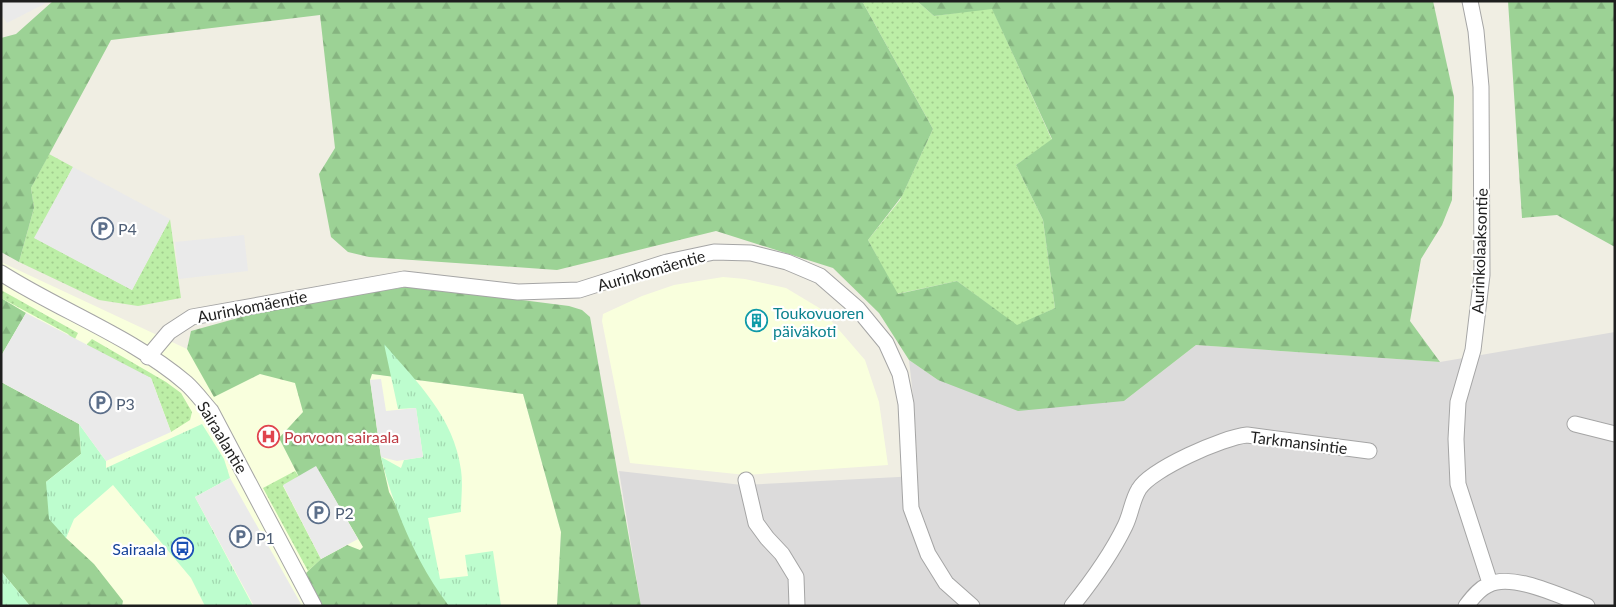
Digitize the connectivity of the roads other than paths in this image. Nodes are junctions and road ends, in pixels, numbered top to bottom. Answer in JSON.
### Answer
{"nodes":[{"id":1,"x":1470,"y":1,"type":"edge"},
{"id":2,"x":1,"y":273,"type":"edge"},
{"id":3,"x":148,"y":356,"type":"junction"},
{"id":4,"x":1575,"y":424,"type":"dead end"},
{"id":5,"x":1615,"y":434,"type":"edge"},
{"id":6,"x":1369,"y":452,"type":"dead end"},
{"id":7,"x":746,"y":480,"type":"dead end"},
{"id":8,"x":1490,"y":583,"type":"junction"},
{"id":9,"x":314,"y":606,"type":"edge"},
{"id":10,"x":797,"y":606,"type":"edge"},
{"id":11,"x":972,"y":606,"type":"edge"},
{"id":12,"x":1072,"y":606,"type":"edge"},
{"id":13,"x":1466,"y":606,"type":"edge"},
{"id":14,"x":1587,"y":606,"type":"edge"}],
"edges":[{"from":1,"to":8,"type":"street","name":"Aurinkolaaksontie"},
{"from":2,"to":3,"type":"street","name":"Sairaalantie"},
{"from":3,"to":9,"type":"street","name":"Sairaalantie"},
{"from":3,"to":11,"type":"street","name":"Aurinkomäentie"},
{"from":4,"to":5,"type":"street"},
{"from":6,"to":12,"type":"street","name":"Tarkmansintie"},
{"from":7,"to":10,"type":"street"},
{"from":8,"to":13,"type":"street"},
{"from":8,"to":14,"type":"street"}]}
